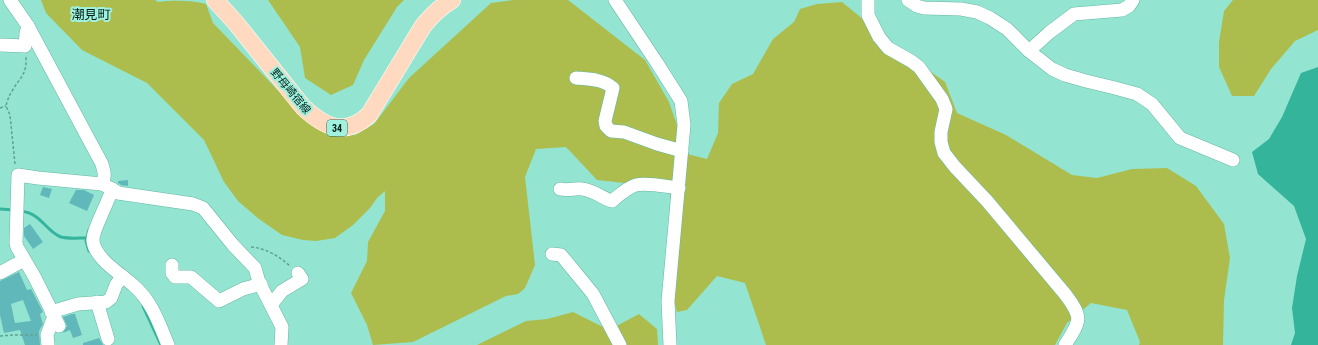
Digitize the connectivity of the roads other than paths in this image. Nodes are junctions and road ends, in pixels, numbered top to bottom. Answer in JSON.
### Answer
{"nodes":[{"id":1,"x":10,"y":0,"type":"edge"},
{"id":2,"x":215,"y":0,"type":"edge"},
{"id":3,"x":452,"y":0,"type":"edge"},
{"id":4,"x":615,"y":0,"type":"edge"},
{"id":5,"x":868,"y":0,"type":"edge"},
{"id":6,"x":908,"y":0,"type":"edge"},
{"id":7,"x":1133,"y":0,"type":"edge"},
{"id":8,"x":28,"y":26,"type":"junction"},
{"id":9,"x":0,"y":45,"type":"edge"},
{"id":10,"x":1029,"y":51,"type":"junction"},
{"id":11,"x":576,"y":78,"type":"dead end"},
{"id":12,"x":682,"y":151,"type":"junction"},
{"id":13,"x":1234,"y":160,"type":"dead end"},
{"id":14,"x":107,"y":186,"type":"junction"},
{"id":15,"x":679,"y":188,"type":"junction"},
{"id":16,"x":560,"y":189,"type":"dead end"},
{"id":17,"x":552,"y":254,"type":"dead end"},
{"id":18,"x":24,"y":260,"type":"junction"},
{"id":19,"x":172,"y":265,"type":"dead end"},
{"id":20,"x":0,"y":273,"type":"edge"},
{"id":21,"x":298,"y":273,"type":"road end"},
{"id":22,"x":120,"y":280,"type":"junction"},
{"id":23,"x":260,"y":284,"type":"junction"},
{"id":24,"x":97,"y":302,"type":"junction"},
{"id":25,"x":271,"y":305,"type":"junction"},
{"id":26,"x":55,"y":318,"type":"junction"},
{"id":27,"x":108,"y":339,"type":"dead end"},
{"id":28,"x":47,"y":340,"type":"edge"},
{"id":29,"x":168,"y":345,"type":"edge"},
{"id":30,"x":281,"y":345,"type":"edge"},
{"id":31,"x":620,"y":345,"type":"edge"},
{"id":32,"x":670,"y":345,"type":"edge"},
{"id":33,"x":1065,"y":345,"type":"edge"}],
"edges":[{"from":1,"to":8,"type":"street"},
{"from":2,"to":3,"type":"main road","name":"野母崎宿線","number":"34"},
{"from":4,"to":12,"type":"street"},
{"from":5,"to":33,"type":"street"},
{"from":6,"to":10,"type":"street"},
{"from":7,"to":10,"type":"street"},
{"from":8,"to":9,"type":"street"},
{"from":8,"to":14,"type":"street"},
{"from":10,"to":13,"type":"street"},
{"from":11,"to":12,"type":"street"},
{"from":12,"to":15,"type":"street"},
{"from":14,"to":18,"type":"street"},
{"from":14,"to":22,"type":"street"},
{"from":14,"to":23,"type":"street"},
{"from":15,"to":16,"type":"street"},
{"from":15,"to":32,"type":"street"},
{"from":17,"to":31,"type":"street"},
{"from":18,"to":20,"type":"street"},
{"from":18,"to":26,"type":"street"},
{"from":19,"to":23,"type":"street"},
{"from":21,"to":25,"type":"street"},
{"from":22,"to":24,"type":"street"},
{"from":22,"to":29,"type":"street"},
{"from":23,"to":25,"type":"street"},
{"from":24,"to":26,"type":"street"},
{"from":24,"to":27,"type":"street"},
{"from":25,"to":30,"type":"street"},
{"from":26,"to":28,"type":"street"}]}
